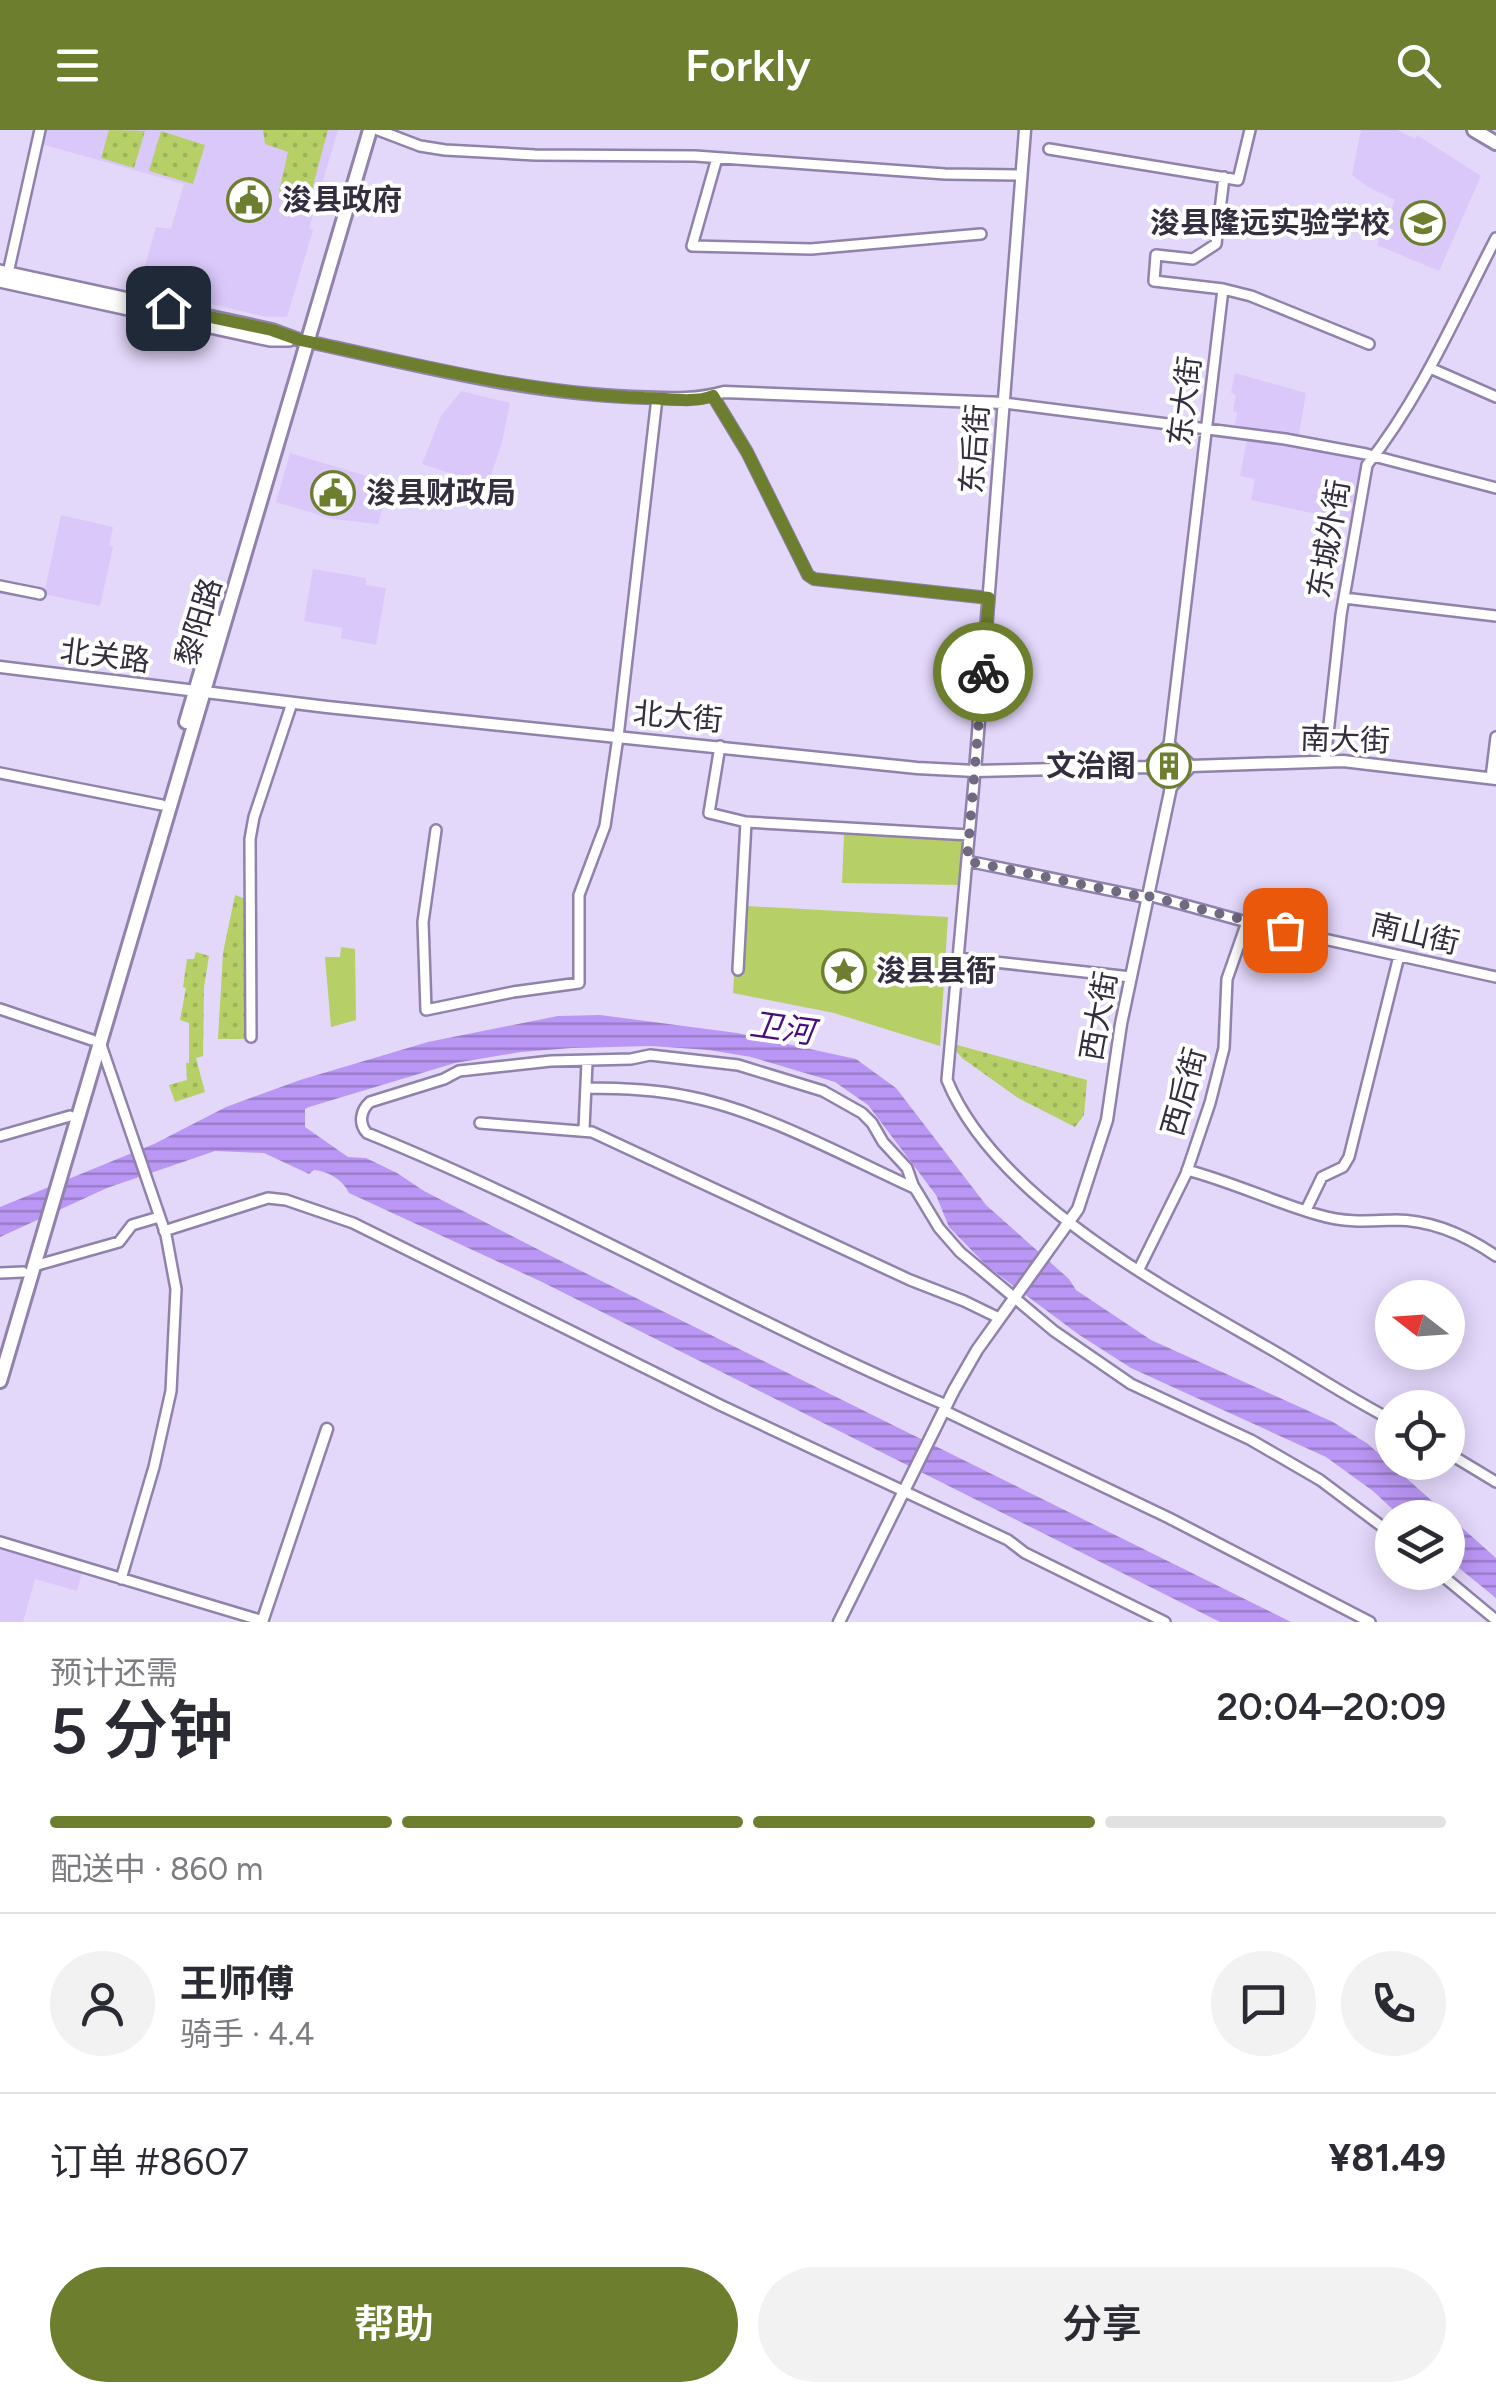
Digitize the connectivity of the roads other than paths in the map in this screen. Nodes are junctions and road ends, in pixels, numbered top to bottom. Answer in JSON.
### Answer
{"nodes":[{"id":1,"x":40,"y":130,"type":"edge"},
{"id":2,"x":362,"y":130,"type":"edge"},
{"id":3,"x":374,"y":130,"type":"edge"},
{"id":4,"x":1025,"y":130,"type":"edge"},
{"id":5,"x":1250,"y":130,"type":"edge"},
{"id":6,"x":1474,"y":130,"type":"edge"},
{"id":7,"x":1496,"y":143,"type":"edge"},
{"id":8,"x":1049,"y":149,"type":"dead end"},
{"id":9,"x":716,"y":158,"type":"junction"},
{"id":10,"x":1020,"y":175,"type":"junction"},
{"id":11,"x":1224,"y":177,"type":"junction"},
{"id":12,"x":981,"y":234,"type":"dead end"},
{"id":13,"x":1496,"y":238,"type":"edge"},
{"id":14,"x":3,"y":275,"type":"edge"},
{"id":15,"x":1223,"y":288,"type":"junction"},
{"id":16,"x":304,"y":341,"type":"junction"},
{"id":17,"x":1369,"y":344,"type":"dead end"},
{"id":18,"x":1430,"y":368,"type":"junction"},
{"id":19,"x":713,"y":396,"type":"junction"},
{"id":20,"x":1496,"y":396,"type":"edge"},
{"id":21,"x":657,"y":398,"type":"junction"},
{"id":22,"x":1004,"y":403,"type":"junction"},
{"id":23,"x":1207,"y":428,"type":"junction"},
{"id":24,"x":1374,"y":456,"type":"junction"},
{"id":25,"x":1496,"y":488,"type":"edge"},
{"id":26,"x":0,"y":586,"type":"edge"},
{"id":27,"x":40,"y":594,"type":"dead end"},
{"id":28,"x":989,"y":598,"type":"junction"},
{"id":29,"x":1344,"y":598,"type":"junction"},
{"id":30,"x":1496,"y":616,"type":"edge"},
{"id":31,"x":0,"y":668,"type":"edge"},
{"id":32,"x":199,"y":692,"type":"junction"},
{"id":33,"x":292,"y":703,"type":"junction"},
{"id":34,"x":1496,"y":736,"type":"edge"},
{"id":35,"x":618,"y":737,"type":"junction"},
{"id":36,"x":720,"y":746,"type":"junction"},
{"id":37,"x":1169,"y":746,"type":"junction"},
{"id":38,"x":1325,"y":762,"type":"junction"},
{"id":39,"x":1191,"y":766,"type":"junction"},
{"id":40,"x":1149,"y":767,"type":"junction"},
{"id":41,"x":975,"y":771,"type":"junction"},
{"id":42,"x":0,"y":774,"type":"edge"},
{"id":43,"x":1493,"y":779,"type":"edge"},
{"id":44,"x":1170,"y":787,"type":"junction"},
{"id":45,"x":162,"y":805,"type":"junction"},
{"id":46,"x":746,"y":822,"type":"junction"},
{"id":47,"x":436,"y":830,"type":"dead end"},
{"id":48,"x":969,"y":835,"type":"junction"},
{"id":49,"x":967,"y":861,"type":"junction"},
{"id":50,"x":1148,"y":897,"type":"junction"},
{"id":51,"x":1247,"y":922,"type":"junction"},
{"id":52,"x":1400,"y":956,"type":"junction"},
{"id":53,"x":958,"y":958,"type":"junction"},
{"id":54,"x":738,"y":970,"type":"dead end"},
{"id":55,"x":1496,"y":976,"type":"edge"},
{"id":56,"x":1131,"y":977,"type":"junction"},
{"id":57,"x":0,"y":1010,"type":"edge"},
{"id":58,"x":252,"y":1037,"type":"dead end"},
{"id":59,"x":96,"y":1041,"type":"junction"},
{"id":60,"x":586,"y":1062,"type":"junction"},
{"id":61,"x":586,"y":1088,"type":"junction"},
{"id":62,"x":480,"y":1122,"type":"dead end"},
{"id":63,"x":70,"y":1123,"type":"junction"},
{"id":64,"x":584,"y":1130,"type":"junction"},
{"id":65,"x":0,"y":1136,"type":"edge"},
{"id":66,"x":1187,"y":1170,"type":"junction"},
{"id":67,"x":915,"y":1188,"type":"junction"},
{"id":68,"x":1306,"y":1210,"type":"junction"},
{"id":69,"x":158,"y":1217,"type":"junction"},
{"id":70,"x":1070,"y":1224,"type":"junction"},
{"id":71,"x":164,"y":1231,"type":"junction"},
{"id":72,"x":1496,"y":1256,"type":"edge"},
{"id":73,"x":30,"y":1265,"type":"junction"},
{"id":74,"x":1139,"y":1269,"type":"junction"},
{"id":75,"x":0,"y":1274,"type":"edge"},
{"id":76,"x":1015,"y":1296,"type":"junction"},
{"id":77,"x":999,"y":1318,"type":"junction"},
{"id":78,"x":0,"y":1350,"type":"edge"},
{"id":79,"x":0,"y":1381,"type":"edge"},
{"id":80,"x":1375,"y":1411,"type":"edge"},
{"id":81,"x":943,"y":1413,"type":"junction"},
{"id":82,"x":327,"y":1429,"type":"dead end"},
{"id":83,"x":1465,"y":1463,"type":"edge"},
{"id":84,"x":1496,"y":1482,"type":"edge"},
{"id":85,"x":906,"y":1486,"type":"junction"},
{"id":86,"x":1375,"y":1521,"type":"edge"},
{"id":87,"x":0,"y":1542,"type":"edge"},
{"id":88,"x":121,"y":1579,"type":"junction"},
{"id":89,"x":1460,"y":1590,"type":"edge"},
{"id":90,"x":1496,"y":1620,"type":"edge"},
{"id":91,"x":262,"y":1621,"type":"edge"},
{"id":92,"x":839,"y":1622,"type":"edge"},
{"id":93,"x":1165,"y":1622,"type":"edge"},
{"id":94,"x":1370,"y":1622,"type":"edge"}],
"edges":[{"from":1,"to":14,"type":"street"},
{"from":2,"to":16,"type":"main road","name":"黎阳路"},
{"from":3,"to":9,"type":"street"},
{"from":3,"to":16,"type":"main road","name":"黎阳路"},
{"from":4,"to":10,"type":"street","name":"东后街"},
{"from":5,"to":11,"type":"street"},
{"from":6,"to":7,"type":"main road"},
{"from":8,"to":11,"type":"street"},
{"from":9,"to":10,"type":"street"},
{"from":9,"to":12,"type":"street"},
{"from":10,"to":22,"type":"street","name":"东后街"},
{"from":11,"to":15,"type":"street"},
{"from":13,"to":18,"type":"street","name":"东城外街"},
{"from":14,"to":16,"type":"main road"},
{"from":15,"to":17,"type":"street"},
{"from":15,"to":23,"type":"street","name":"东大街"},
{"from":16,"to":21,"type":"street"},
{"from":16,"to":32,"type":"main road","name":"黎阳路"},
{"from":18,"to":20,"type":"street"},
{"from":18,"to":24,"type":"street","name":"东城外街"},
{"from":19,"to":21,"type":"street"},
{"from":19,"to":22,"type":"street"},
{"from":19,"to":28,"type":"street"},
{"from":21,"to":35,"type":"street"},
{"from":22,"to":23,"type":"street"},
{"from":22,"to":28,"type":"street","name":"东后街"},
{"from":23,"to":24,"type":"street"},
{"from":23,"to":37,"type":"street","name":"东大街"},
{"from":24,"to":25,"type":"street"},
{"from":24,"to":29,"type":"street","name":"东城外街"},
{"from":26,"to":27,"type":"street"},
{"from":28,"to":41,"type":"street","name":"东后街"},
{"from":29,"to":30,"type":"street"},
{"from":29,"to":38,"type":"street","name":"东城外街"},
{"from":31,"to":32,"type":"street","name":"北关路"},
{"from":32,"to":33,"type":"street","name":"北大街"},
{"from":32,"to":45,"type":"main road","name":"黎阳路"},
{"from":32,"to":59,"type":"main road","name":"黎阳路"},
{"from":33,"to":35,"type":"street","name":"北大街"},
{"from":33,"to":58,"type":"street"},
{"from":34,"to":43,"type":"street"},
{"from":35,"to":36,"type":"street","name":"北大街"},
{"from":35,"to":47,"type":"street"},
{"from":36,"to":41,"type":"street","name":"北大街"},
{"from":36,"to":46,"type":"street"},
{"from":37,"to":39,"type":"street"},
{"from":37,"to":40,"type":"street"},
{"from":38,"to":39,"type":"street","name":"南大街"},
{"from":38,"to":43,"type":"street","name":"南大街"},
{"from":39,"to":44,"type":"street"},
{"from":40,"to":41,"type":"street","name":"北大街"},
{"from":40,"to":44,"type":"street"},
{"from":41,"to":48,"type":"street"},
{"from":42,"to":45,"type":"street"},
{"from":44,"to":50,"type":"street","name":"西大街"},
{"from":45,"to":59,"type":"main road","name":"黎阳路"},
{"from":46,"to":48,"type":"street"},
{"from":46,"to":54,"type":"street"},
{"from":48,"to":49,"type":"street"},
{"from":49,"to":50,"type":"street","name":"南山街"},
{"from":49,"to":53,"type":"street"},
{"from":50,"to":51,"type":"street","name":"南山街"},
{"from":50,"to":56,"type":"street","name":"西大街"},
{"from":51,"to":52,"type":"street","name":"南山街"},
{"from":51,"to":66,"type":"street","name":"西后街"},
{"from":52,"to":55,"type":"street","name":"南山街"},
{"from":52,"to":68,"type":"street"},
{"from":53,"to":56,"type":"street"},
{"from":53,"to":70,"type":"street"},
{"from":56,"to":70,"type":"street","name":"西大街"},
{"from":57,"to":59,"type":"street"},
{"from":59,"to":63,"type":"main road","name":"黎阳路"},
{"from":59,"to":69,"type":"street"},
{"from":60,"to":61,"type":"street"},
{"from":60,"to":67,"type":"street"},
{"from":60,"to":81,"type":"street"},
{"from":61,"to":64,"type":"street"},
{"from":61,"to":67,"type":"street"},
{"from":62,"to":64,"type":"street"},
{"from":63,"to":65,"type":"street"},
{"from":63,"to":73,"type":"main road","name":"黎阳路"},
{"from":64,"to":77,"type":"street"},
{"from":66,"to":68,"type":"street"},
{"from":66,"to":74,"type":"street","name":"西后街"},
{"from":67,"to":76,"type":"street"},
{"from":68,"to":72,"type":"street"},
{"from":69,"to":71,"type":"street"},
{"from":69,"to":73,"type":"street"},
{"from":70,"to":74,"type":"street"},
{"from":70,"to":76,"type":"street","name":"西大街"},
{"from":71,"to":85,"type":"street"},
{"from":71,"to":88,"type":"street"},
{"from":73,"to":75,"type":"street"},
{"from":73,"to":78,"type":"main road"},
{"from":73,"to":79,"type":"main road"},
{"from":74,"to":80,"type":"street"},
{"from":76,"to":77,"type":"street","name":"西大街"},
{"from":76,"to":86,"type":"street"},
{"from":77,"to":81,"type":"street","name":"西大街"},
{"from":81,"to":85,"type":"street","name":"西大街"},
{"from":81,"to":94,"type":"street"},
{"from":82,"to":91,"type":"street"},
{"from":83,"to":84,"type":"street"},
{"from":85,"to":92,"type":"street","name":"西大街"},
{"from":85,"to":93,"type":"street"},
{"from":87,"to":88,"type":"street"},
{"from":88,"to":91,"type":"street"},
{"from":89,"to":90,"type":"street"}]}
